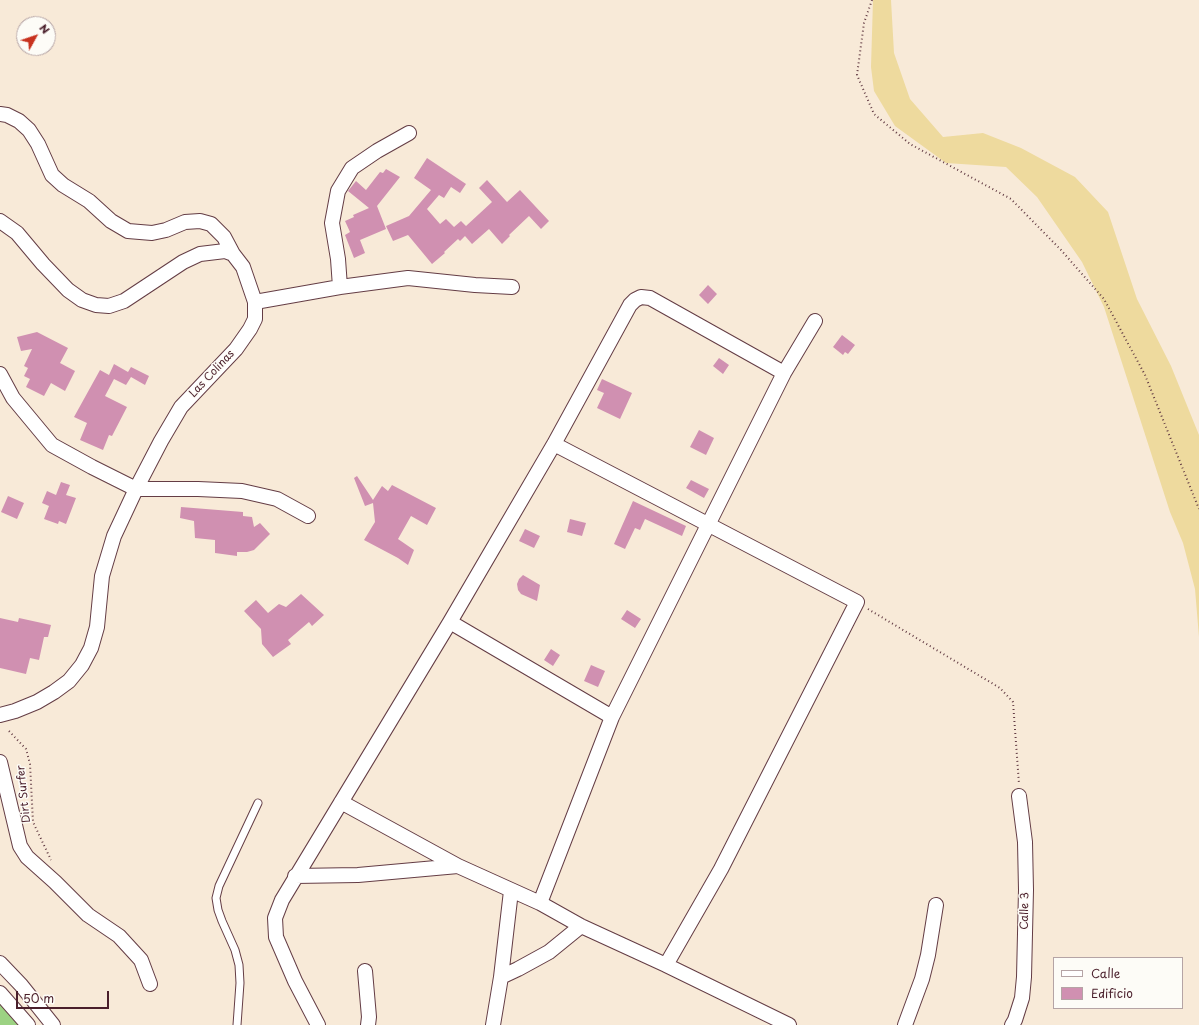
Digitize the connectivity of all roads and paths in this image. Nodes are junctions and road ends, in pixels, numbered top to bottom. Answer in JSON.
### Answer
{"nodes":[{"id":1,"x":872,"y":0,"type":"edge"},
{"id":2,"x":0,"y":114,"type":"edge"},
{"id":3,"x":409,"y":134,"type":"dead end"},
{"id":4,"x":0,"y":221,"type":"edge"},
{"id":5,"x":234,"y":254,"type":"junction"},
{"id":6,"x":340,"y":287,"type":"junction"},
{"id":7,"x":512,"y":287,"type":"dead end"},
{"id":8,"x":255,"y":302,"type":"junction"},
{"id":9,"x":815,"y":321,"type":"dead end"},
{"id":10,"x":0,"y":374,"type":"edge"},
{"id":11,"x":784,"y":374,"type":"junction"},
{"id":12,"x":554,"y":444,"type":"junction"},
{"id":13,"x":136,"y":489,"type":"junction"},
{"id":14,"x":1199,"y":509,"type":"edge"},
{"id":15,"x":308,"y":516,"type":"dead end"},
{"id":16,"x":709,"y":524,"type":"junction"},
{"id":17,"x":857,"y":602,"type":"junction"},
{"id":18,"x":450,"y":622,"type":"junction"},
{"id":19,"x":0,"y":715,"type":"edge"},
{"id":20,"x":612,"y":717,"type":"junction"},
{"id":21,"x":9,"y":730,"type":"dead end"},
{"id":22,"x":0,"y":762,"type":"edge"},
{"id":23,"x":1019,"y":796,"type":"joint"},
{"id":24,"x":341,"y":802,"type":"junction"},
{"id":25,"x":258,"y":803,"type":"dead end"},
{"id":26,"x":458,"y":866,"type":"junction"},
{"id":27,"x":295,"y":876,"type":"junction"},
{"id":28,"x":55,"y":882,"type":"junction"},
{"id":29,"x":511,"y":891,"type":"junction"},
{"id":30,"x":540,"y":903,"type":"junction"},
{"id":31,"x":936,"y":905,"type":"dead end"},
{"id":32,"x":581,"y":926,"type":"junction"},
{"id":33,"x":0,"y":963,"type":"edge"},
{"id":34,"x":666,"y":965,"type":"junction"},
{"id":35,"x":365,"y":971,"type":"dead end"},
{"id":36,"x":501,"y":977,"type":"junction"},
{"id":37,"x":150,"y":984,"type":"dead end"},
{"id":38,"x":0,"y":993,"type":"edge"},
{"id":39,"x":28,"y":1025,"type":"edge"},
{"id":40,"x":53,"y":1025,"type":"edge"},
{"id":41,"x":237,"y":1025,"type":"edge"},
{"id":42,"x":318,"y":1025,"type":"edge"},
{"id":43,"x":368,"y":1025,"type":"edge"},
{"id":44,"x":493,"y":1025,"type":"edge"},
{"id":45,"x":789,"y":1025,"type":"edge"},
{"id":46,"x":905,"y":1025,"type":"edge"},
{"id":47,"x":1012,"y":1025,"type":"edge"}],
"edges":[{"from":1,"to":14,"type":"path"},
{"from":2,"to":5,"type":"street","name":"Las Colinas"},
{"from":3,"to":6,"type":"street"},
{"from":4,"to":5,"type":"street"},
{"from":5,"to":8,"type":"street","name":"Las Colinas"},
{"from":6,"to":7,"type":"street"},
{"from":6,"to":8,"type":"street"},
{"from":8,"to":13,"type":"street","name":"Las Colinas"},
{"from":9,"to":11,"type":"street"},
{"from":10,"to":13,"type":"street"},
{"from":11,"to":12,"type":"street"},
{"from":11,"to":16,"type":"street"},
{"from":12,"to":16,"type":"street"},
{"from":12,"to":18,"type":"street"},
{"from":13,"to":15,"type":"street"},
{"from":13,"to":19,"type":"street","name":"Las Colinas"},
{"from":16,"to":17,"type":"street"},
{"from":16,"to":20,"type":"street"},
{"from":17,"to":23,"type":"path"},
{"from":17,"to":34,"type":"street"},
{"from":18,"to":20,"type":"street"},
{"from":18,"to":24,"type":"street"},
{"from":20,"to":30,"type":"street"},
{"from":21,"to":28,"type":"path","name":"Dirt Surfer"},
{"from":22,"to":28,"type":"street"},
{"from":23,"to":47,"type":"street","name":"Calle 3"},
{"from":24,"to":26,"type":"street"},
{"from":24,"to":27,"type":"street"},
{"from":25,"to":41,"type":"lane"},
{"from":26,"to":27,"type":"street"},
{"from":26,"to":29,"type":"street"},
{"from":27,"to":42,"type":"street"},
{"from":28,"to":37,"type":"street"},
{"from":29,"to":30,"type":"street"},
{"from":29,"to":36,"type":"street"},
{"from":30,"to":32,"type":"street"},
{"from":31,"to":46,"type":"street"},
{"from":32,"to":34,"type":"street"},
{"from":32,"to":36,"type":"street"},
{"from":33,"to":40,"type":"street"},
{"from":34,"to":45,"type":"street"},
{"from":35,"to":43,"type":"street"},
{"from":36,"to":44,"type":"street"},
{"from":38,"to":39,"type":"street"}]}
